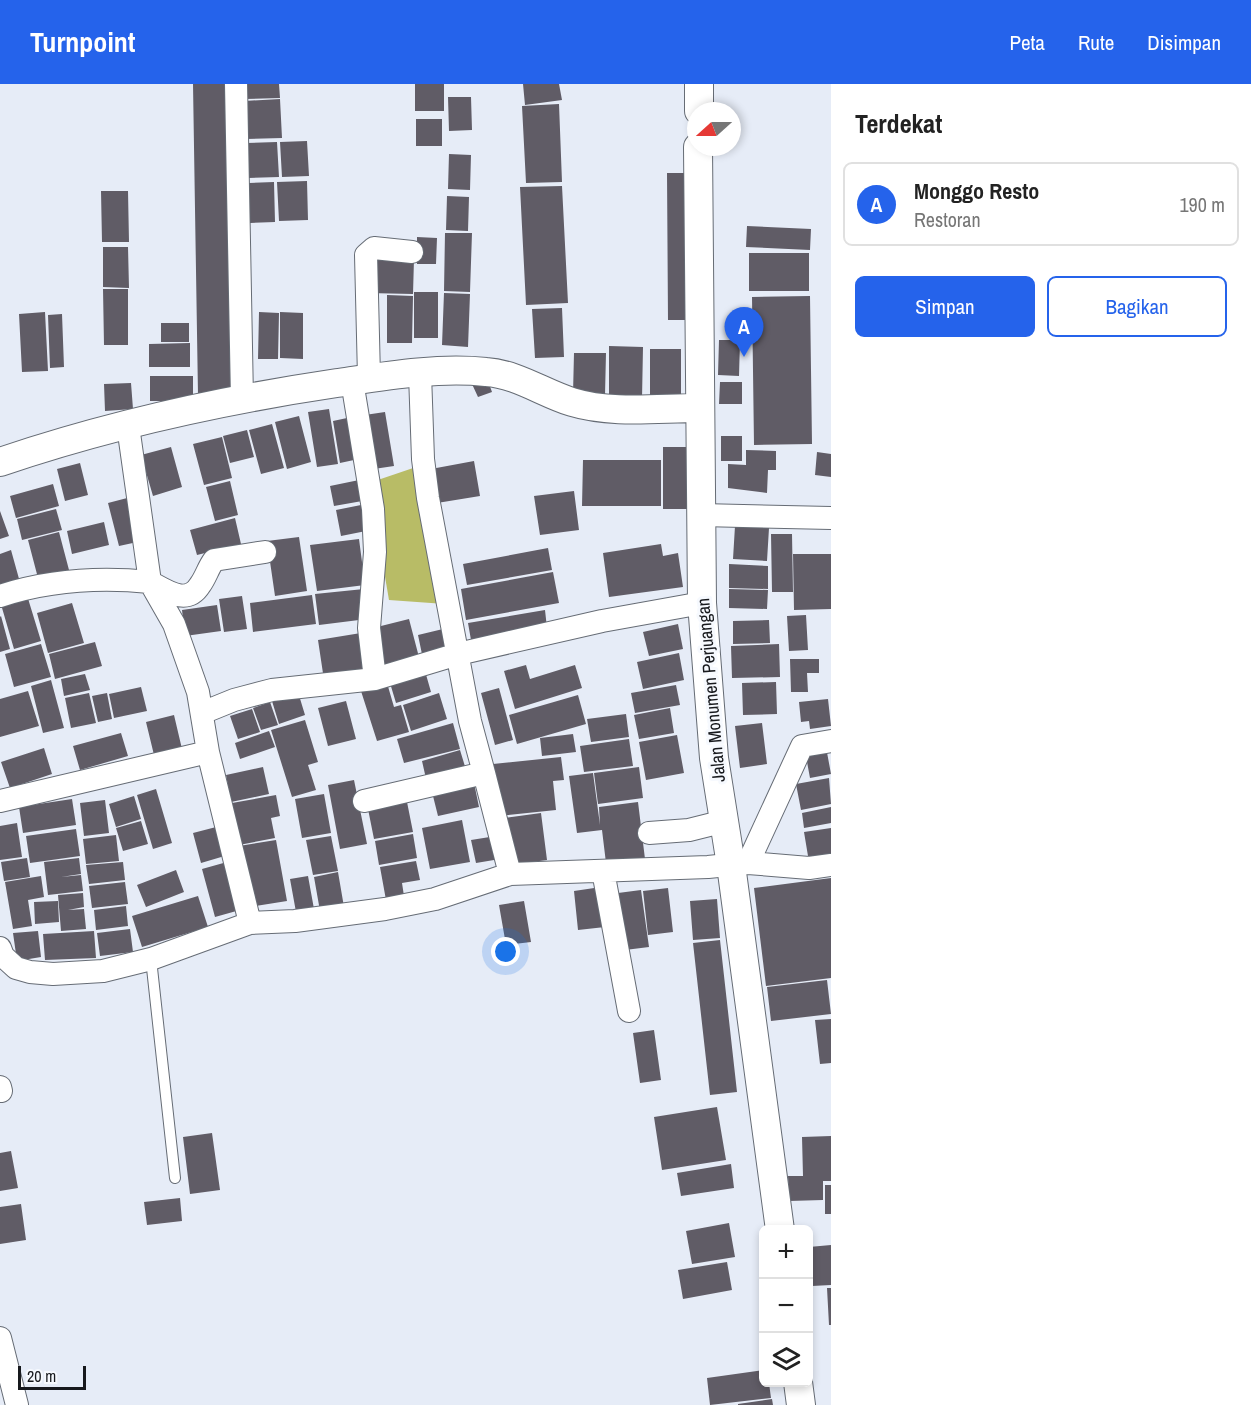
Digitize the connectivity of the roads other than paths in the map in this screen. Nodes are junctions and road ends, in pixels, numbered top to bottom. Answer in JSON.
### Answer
{"nodes":[{"id":1,"x":236,"y":84,"type":"edge"},
{"id":2,"x":699,"y":84,"type":"edge"},
{"id":3,"x":699,"y":102,"type":"edge"},
{"id":4,"x":698,"y":156,"type":"edge"},
{"id":5,"x":412,"y":252,"type":"dead end"},
{"id":6,"x":420,"y":374,"type":"junction"},
{"id":7,"x":361,"y":379,"type":"junction"},
{"id":8,"x":242,"y":399,"type":"junction"},
{"id":9,"x":699,"y":408,"type":"junction"},
{"id":10,"x":128,"y":426,"type":"junction"},
{"id":11,"x":0,"y":462,"type":"edge"},
{"id":12,"x":701,"y":515,"type":"junction"},
{"id":13,"x":831,"y":518,"type":"edge"},
{"id":14,"x":265,"y":552,"type":"dead end"},
{"id":15,"x":150,"y":582,"type":"junction"},
{"id":16,"x":0,"y":596,"type":"edge"},
{"id":17,"x":702,"y":603,"type":"junction"},
{"id":18,"x":458,"y":654,"type":"junction"},
{"id":19,"x":375,"y":679,"type":"junction"},
{"id":20,"x":202,"y":713,"type":"junction"},
{"id":21,"x":831,"y":741,"type":"edge"},
{"id":22,"x":208,"y":752,"type":"junction"},
{"id":23,"x":484,"y":773,"type":"junction"},
{"id":24,"x":0,"y":801,"type":"edge"},
{"id":25,"x":364,"y":801,"type":"dead end"},
{"id":26,"x":725,"y":821,"type":"junction"},
{"id":27,"x":649,"y":832,"type":"dead end"},
{"id":28,"x":740,"y":864,"type":"junction"},
{"id":29,"x":831,"y":865,"type":"edge"},
{"id":30,"x":603,"y":871,"type":"junction"},
{"id":31,"x":510,"y":874,"type":"junction"},
{"id":32,"x":250,"y":923,"type":"junction"},
{"id":33,"x":1,"y":954,"type":"edge"},
{"id":34,"x":151,"y":959,"type":"junction"},
{"id":35,"x":629,"y":1011,"type":"dead end"},
{"id":36,"x":174,"y":1178,"type":"dead end"},
{"id":37,"x":779,"y":1225,"type":"edge"},
{"id":38,"x":0,"y":1338,"type":"edge"},
{"id":39,"x":799,"y":1387,"type":"edge"},
{"id":40,"x":17,"y":1405,"type":"edge"},
{"id":41,"x":801,"y":1405,"type":"edge"}],
"edges":[{"from":1,"to":8,"type":"street"},
{"from":2,"to":3,"type":"street"},
{"from":4,"to":9,"type":"street","name":"Jalan Monumen Perjuangan"},
{"from":5,"to":7,"type":"street"},
{"from":6,"to":7,"type":"street"},
{"from":6,"to":9,"type":"street"},
{"from":6,"to":18,"type":"street"},
{"from":7,"to":8,"type":"street"},
{"from":7,"to":19,"type":"street"},
{"from":8,"to":10,"type":"street"},
{"from":9,"to":12,"type":"street","name":"Jalan Monumen Perjuangan"},
{"from":10,"to":11,"type":"street"},
{"from":10,"to":15,"type":"street"},
{"from":12,"to":13,"type":"street"},
{"from":12,"to":17,"type":"street","name":"Jalan Monumen Perjuangan"},
{"from":14,"to":15,"type":"street"},
{"from":15,"to":16,"type":"street"},
{"from":15,"to":20,"type":"street"},
{"from":17,"to":18,"type":"street"},
{"from":17,"to":26,"type":"street","name":"Jalan Monumen Perjuangan"},
{"from":18,"to":19,"type":"street"},
{"from":18,"to":23,"type":"street"},
{"from":19,"to":20,"type":"street"},
{"from":20,"to":22,"type":"street"},
{"from":21,"to":28,"type":"street"},
{"from":22,"to":24,"type":"street"},
{"from":22,"to":32,"type":"street"},
{"from":23,"to":25,"type":"street"},
{"from":23,"to":31,"type":"street"},
{"from":26,"to":27,"type":"street"},
{"from":26,"to":28,"type":"street","name":"Jalan Monumen Perjuangan"},
{"from":28,"to":29,"type":"street"},
{"from":28,"to":30,"type":"street"},
{"from":28,"to":37,"type":"street","name":"Jalan Monumen Perjuangan"},
{"from":30,"to":31,"type":"street"},
{"from":30,"to":35,"type":"street"},
{"from":31,"to":32,"type":"street"},
{"from":32,"to":34,"type":"street"},
{"from":33,"to":34,"type":"street"},
{"from":34,"to":36,"type":"lane"},
{"from":38,"to":40,"type":"street"},
{"from":39,"to":41,"type":"street"}]}
